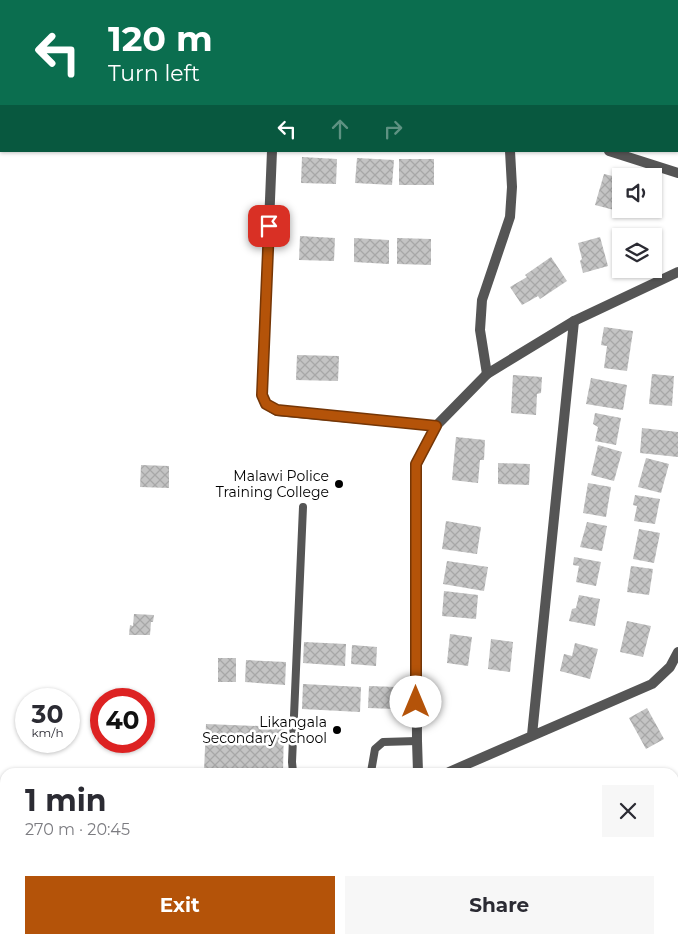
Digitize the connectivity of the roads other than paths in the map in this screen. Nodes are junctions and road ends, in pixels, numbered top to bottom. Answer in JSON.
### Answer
{"nodes":[{"id":1,"x":272,"y":152,"type":"edge"},
{"id":2,"x":510,"y":152,"type":"edge"},
{"id":3,"x":612,"y":152,"type":"edge"},
{"id":4,"x":678,"y":173,"type":"edge"},
{"id":5,"x":678,"y":272,"type":"edge"},
{"id":6,"x":574,"y":321,"type":"junction"},
{"id":7,"x":487,"y":374,"type":"junction"},
{"id":8,"x":436,"y":426,"type":"junction"},
{"id":9,"x":303,"y":507,"type":"dead end"},
{"id":10,"x":678,"y":652,"type":"edge"},
{"id":11,"x":532,"y":735,"type":"junction"},
{"id":12,"x":417,"y":741,"type":"junction"},
{"id":13,"x":293,"y":768,"type":"edge"},
{"id":14,"x":372,"y":768,"type":"edge"},
{"id":15,"x":418,"y":768,"type":"edge"},
{"id":16,"x":458,"y":768,"type":"edge"}],
"edges":[{"from":1,"to":8,"type":"street"},
{"from":2,"to":7,"type":"street"},
{"from":3,"to":4,"type":"street"},
{"from":5,"to":6,"type":"street"},
{"from":6,"to":7,"type":"street"},
{"from":6,"to":11,"type":"street"},
{"from":7,"to":8,"type":"street"},
{"from":8,"to":12,"type":"street"},
{"from":9,"to":13,"type":"lane"},
{"from":10,"to":11,"type":"street"},
{"from":11,"to":16,"type":"street"},
{"from":12,"to":14,"type":"lane"},
{"from":12,"to":15,"type":"street"}]}
